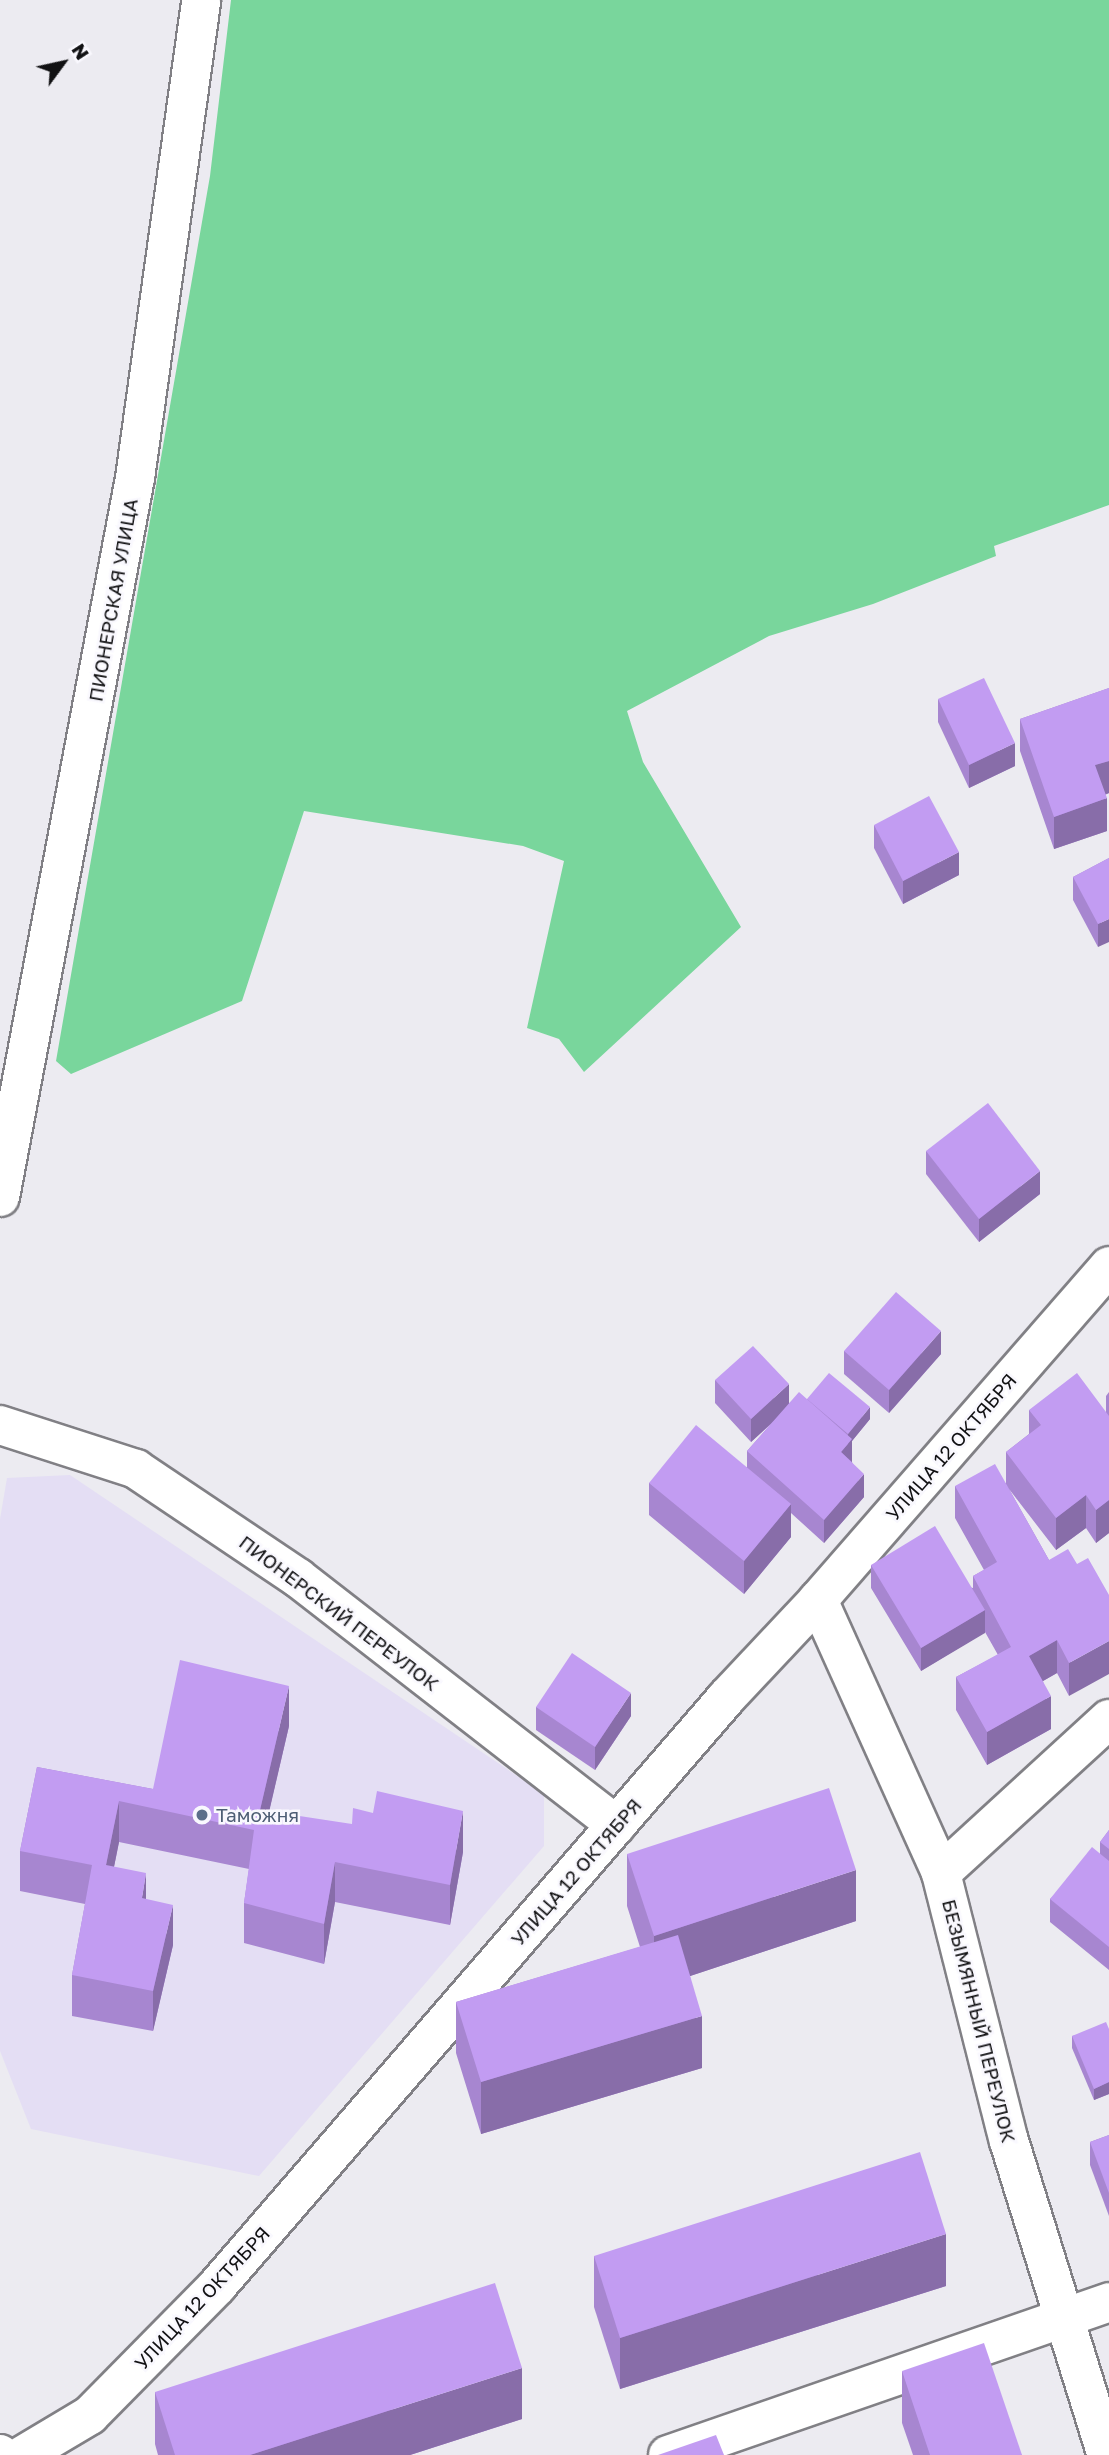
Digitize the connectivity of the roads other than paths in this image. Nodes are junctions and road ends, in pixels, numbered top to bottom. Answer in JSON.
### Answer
{"nodes":[{"id":1,"x":201,"y":0,"type":"edge"},
{"id":2,"x":0,"y":1196,"type":"edge"},
{"id":3,"x":1109,"y":1266,"type":"edge"},
{"id":4,"x":0,"y":1425,"type":"edge"},
{"id":5,"x":818,"y":1600,"type":"junction"},
{"id":6,"x":1109,"y":1719,"type":"edge"},
{"id":7,"x":616,"y":1825,"type":"junction"},
{"id":8,"x":941,"y":1873,"type":"junction"},
{"id":9,"x":1109,"y":2302,"type":"edge"},
{"id":10,"x":1065,"y":2316,"type":"junction"},
{"id":11,"x":23,"y":2455,"type":"edge"},
{"id":12,"x":668,"y":2455,"type":"edge"},
{"id":13,"x":1107,"y":2455,"type":"edge"}],
"edges":[{"from":1,"to":2,"type":"street","name":"ПИОНЕРСКАЯ УЛИЦА"},
{"from":3,"to":5,"type":"street","name":"УЛИЦА 12 ОКТЯБРЯ"},
{"from":4,"to":7,"type":"street","name":"ПИОНЕРСКИЙ ПЕРЕУЛОК"},
{"from":5,"to":7,"type":"street","name":"УЛИЦА 12 ОКТЯБРЯ"},
{"from":5,"to":8,"type":"street","name":"БЕЗЫМЯННЫЙ ПЕРЕУЛОК"},
{"from":6,"to":8,"type":"street"},
{"from":7,"to":11,"type":"street","name":"УЛИЦА 12 ОКТЯБРЯ"},
{"from":8,"to":10,"type":"street","name":"БЕЗЫМЯННЫЙ ПЕРЕУЛОК"},
{"from":9,"to":10,"type":"street"},
{"from":10,"to":12,"type":"street"},
{"from":10,"to":13,"type":"street","name":"БЕЗЫМЯННЫЙ ПЕРЕУЛОК"}]}
